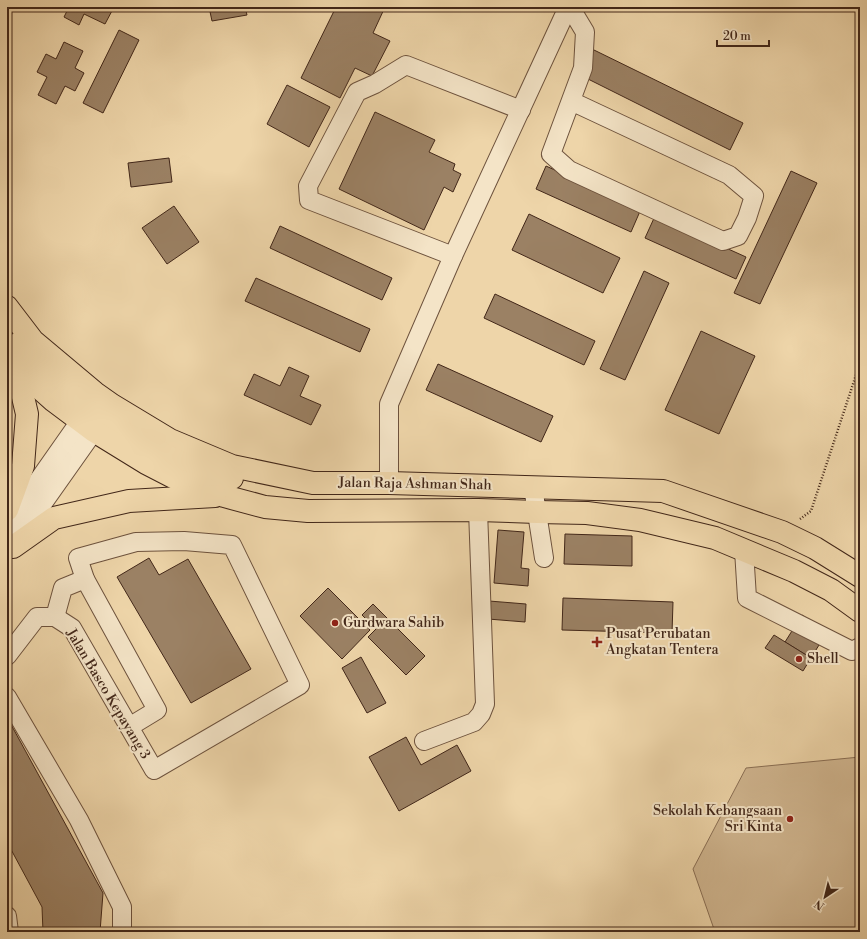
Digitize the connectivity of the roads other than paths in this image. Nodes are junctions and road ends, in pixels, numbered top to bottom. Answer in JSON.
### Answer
{"nodes":[{"id":1,"x":569,"y":7,"type":"edge"},
{"id":2,"x":571,"y":101,"type":"junction"},
{"id":3,"x":521,"y":110,"type":"junction"},
{"id":4,"x":453,"y":256,"type":"junction"},
{"id":5,"x":7,"y":307,"type":"edge"},
{"id":6,"x":7,"y":328,"type":"edge"},
{"id":7,"x":12,"y":361,"type":"edge"},
{"id":8,"x":89,"y":423,"type":"junction"},
{"id":9,"x":313,"y":483,"type":"junction"},
{"id":10,"x":389,"y":483,"type":"junction"},
{"id":11,"x":533,"y":487,"type":"junction"},
{"id":12,"x":224,"y":496,"type":"junction"},
{"id":13,"x":7,"y":510,"type":"edge"},
{"id":14,"x":478,"y":510,"type":"junction"},
{"id":15,"x":538,"y":512,"type":"junction"},
{"id":16,"x":7,"y":525,"type":"edge"},
{"id":17,"x":744,"y":550,"type":"junction"},
{"id":18,"x":10,"y":551,"type":"edge"},
{"id":19,"x":544,"y":558,"type":"dead end"},
{"id":20,"x":860,"y":576,"type":"edge"},
{"id":21,"x":85,"y":579,"type":"junction"},
{"id":22,"x":860,"y":612,"type":"edge"},
{"id":23,"x":55,"y":617,"type":"junction"},
{"id":24,"x":860,"y":647,"type":"edge"},
{"id":25,"x":7,"y":656,"type":"edge"},
{"id":26,"x":7,"y":697,"type":"edge"},
{"id":27,"x":129,"y":727,"type":"junction"},
{"id":28,"x":424,"y":741,"type":"dead end"},
{"id":29,"x":122,"y":932,"type":"edge"}],
"edges":[{"from":1,"to":2,"type":"street"},
{"from":1,"to":3,"type":"street"},
{"from":2,"to":2,"type":"street"},
{"from":3,"to":4,"type":"street"},
{"from":3,"to":4,"type":"street"},
{"from":4,"to":10,"type":"street"},
{"from":5,"to":9,"type":"main road","name":"Jalan Raja Ashman Shah"},
{"from":6,"to":8,"type":"main road"},
{"from":7,"to":8,"type":"main road","name":"Jalan Raja Ashman Shah"},
{"from":7,"to":13,"type":"main road"},
{"from":8,"to":9,"type":"main road"},
{"from":8,"to":12,"type":"main road","name":"Jalan Raja Ashman Shah"},
{"from":8,"to":16,"type":"street"},
{"from":8,"to":18,"type":"street"},
{"from":9,"to":10,"type":"main road","name":"Jalan Raja Ashman Shah"},
{"from":10,"to":11,"type":"main road","name":"Jalan Raja Ashman Shah"},
{"from":11,"to":15,"type":"street"},
{"from":11,"to":20,"type":"main road","name":"Jalan Raja Ashman Shah"},
{"from":12,"to":14,"type":"main road","name":"Jalan Raja Ashman Shah"},
{"from":12,"to":18,"type":"main road"},
{"from":14,"to":15,"type":"main road","name":"Jalan Raja Ashman Shah"},
{"from":14,"to":28,"type":"street"},
{"from":15,"to":17,"type":"main road","name":"Jalan Raja Ashman Shah"},
{"from":15,"to":19,"type":"street"},
{"from":17,"to":22,"type":"main road","name":"Jalan Raja Ashman Shah"},
{"from":17,"to":24,"type":"street"},
{"from":21,"to":23,"type":"street"},
{"from":21,"to":27,"type":"street"},
{"from":21,"to":27,"type":"street","name":"Jalan Basco Kepayang 3"},
{"from":23,"to":25,"type":"street","name":"Jalan Basco Kepayang 3"},
{"from":23,"to":27,"type":"street","name":"Jalan Basco Kepayang 3"},
{"from":26,"to":29,"type":"street"}]}
